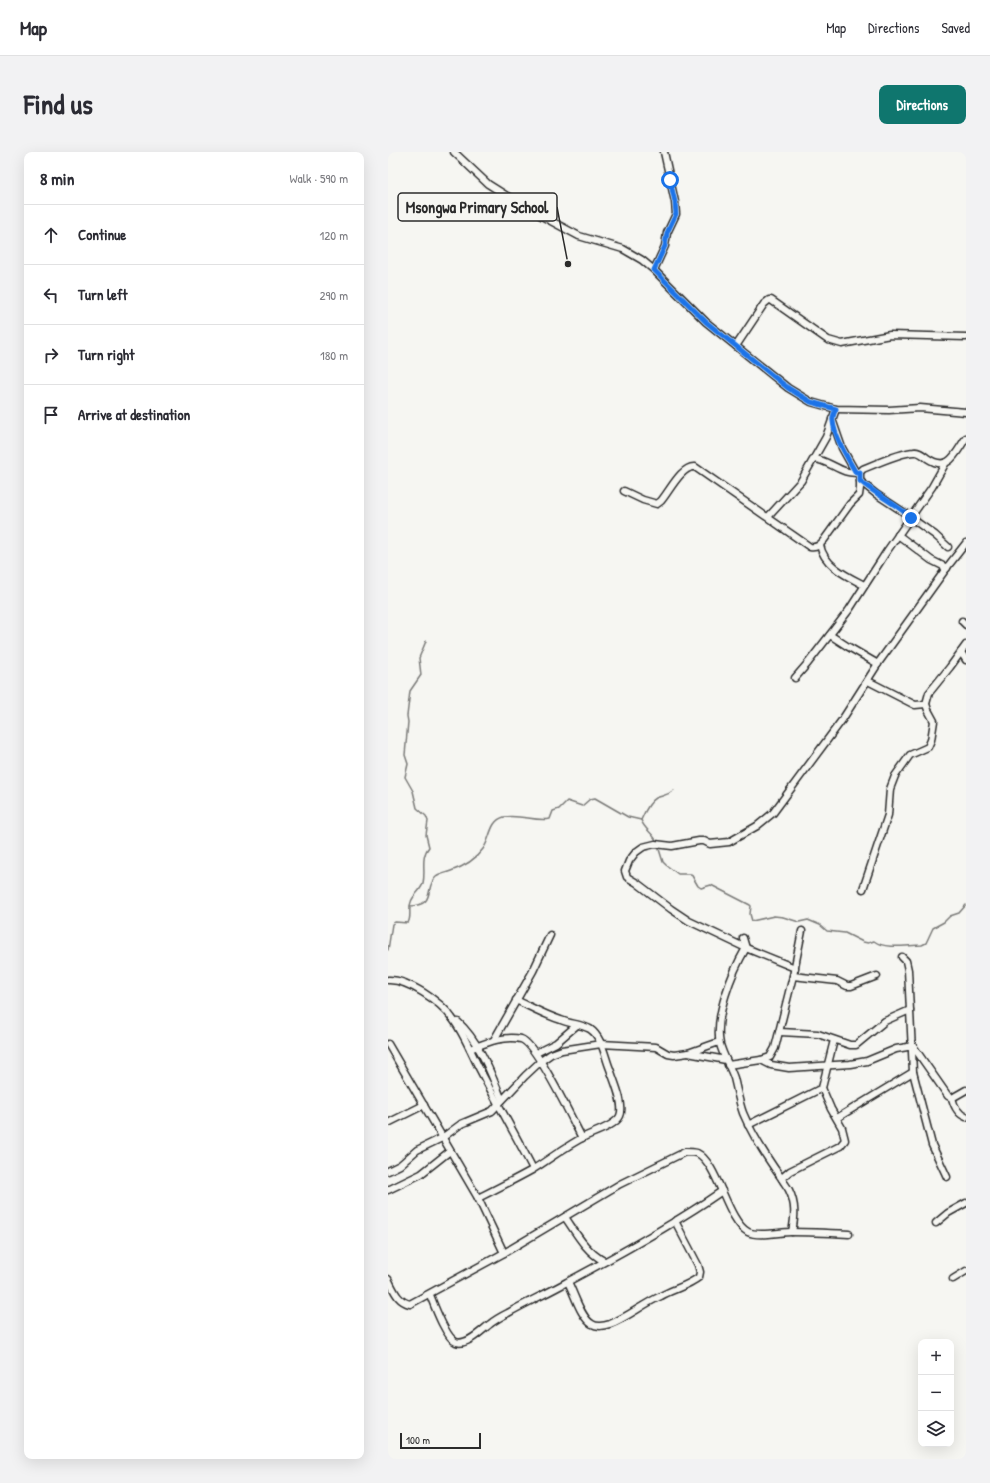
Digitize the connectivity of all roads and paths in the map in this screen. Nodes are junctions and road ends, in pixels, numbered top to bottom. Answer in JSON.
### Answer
{"nodes":[{"id":1,"x":454,"y":152,"type":"edge"},
{"id":2,"x":664,"y":152,"type":"edge"},
{"id":3,"x":654,"y":270,"type":"junction"},
{"id":4,"x":966,"y":337,"type":"edge"},
{"id":5,"x":736,"y":346,"type":"junction"},
{"id":6,"x":836,"y":409,"type":"junction"},
{"id":7,"x":966,"y":412,"type":"edge"},
{"id":8,"x":832,"y":419,"type":"junction"},
{"id":9,"x":966,"y":438,"type":"edge"},
{"id":10,"x":814,"y":459,"type":"junction"},
{"id":11,"x":945,"y":464,"type":"junction"},
{"id":12,"x":858,"y":472,"type":"junction"},
{"id":13,"x":860,"y":481,"type":"junction"},
{"id":14,"x":624,"y":491,"type":"dead end"},
{"id":15,"x":768,"y":517,"type":"junction"},
{"id":16,"x":911,"y":517,"type":"junction"},
{"id":17,"x":898,"y":535,"type":"junction"},
{"id":18,"x":966,"y":544,"type":"edge"},
{"id":19,"x":820,"y":545,"type":"junction"},
{"id":20,"x":948,"y":548,"type":"dead end"},
{"id":21,"x":947,"y":568,"type":"junction"},
{"id":22,"x":864,"y":585,"type":"junction"},
{"id":23,"x":830,"y":635,"type":"junction"},
{"id":24,"x":966,"y":645,"type":"edge"},
{"id":25,"x":961,"y":652,"type":"junction"},
{"id":26,"x":966,"y":660,"type":"edge"},
{"id":27,"x":878,"y":664,"type":"junction"},
{"id":28,"x":795,"y":678,"type":"dead end"},
{"id":29,"x":868,"y":681,"type":"junction"},
{"id":30,"x":926,"y":704,"type":"junction"},
{"id":31,"x":863,"y":889,"type":"dead end"},
{"id":32,"x":802,"y":931,"type":"dead end"},
{"id":33,"x":550,"y":935,"type":"dead end"},
{"id":34,"x":743,"y":938,"type":"dead end"},
{"id":35,"x":746,"y":948,"type":"junction"},
{"id":36,"x":902,"y":957,"type":"dead end"},
{"id":37,"x":795,"y":968,"type":"junction"},
{"id":38,"x":793,"y":976,"type":"junction"},
{"id":39,"x":877,"y":976,"type":"dead end"},
{"id":40,"x":388,"y":980,"type":"edge"},
{"id":41,"x":516,"y":1000,"type":"junction"},
{"id":42,"x":910,"y":1010,"type":"junction"},
{"id":43,"x":452,"y":1018,"type":"junction"},
{"id":44,"x":577,"y":1024,"type":"junction"},
{"id":45,"x":780,"y":1032,"type":"junction"},
{"id":46,"x":494,"y":1040,"type":"junction"},
{"id":47,"x":834,"y":1040,"type":"junction"},
{"id":48,"x":719,"y":1042,"type":"junction"},
{"id":49,"x":388,"y":1044,"type":"edge"},
{"id":50,"x":600,"y":1044,"type":"junction"},
{"id":51,"x":477,"y":1046,"type":"junction"},
{"id":52,"x":913,"y":1046,"type":"junction"},
{"id":53,"x":470,"y":1049,"type":"junction"},
{"id":54,"x":536,"y":1053,"type":"junction"},
{"id":55,"x":688,"y":1053,"type":"junction"},
{"id":56,"x":394,"y":1054,"type":"junction"},
{"id":57,"x":388,"y":1058,"type":"edge"},
{"id":58,"x":762,"y":1060,"type":"junction"},
{"id":59,"x":541,"y":1061,"type":"junction"},
{"id":60,"x":727,"y":1062,"type":"junction"},
{"id":61,"x":828,"y":1066,"type":"junction"},
{"id":62,"x":913,"y":1072,"type":"junction"},
{"id":63,"x":822,"y":1088,"type":"junction"},
{"id":64,"x":966,"y":1090,"type":"edge"},
{"id":65,"x":952,"y":1098,"type":"junction"},
{"id":66,"x":501,"y":1102,"type":"junction"},
{"id":67,"x":424,"y":1105,"type":"junction"},
{"id":68,"x":966,"y":1117,"type":"edge"},
{"id":69,"x":837,"y":1118,"type":"junction"},
{"id":70,"x":388,"y":1123,"type":"edge"},
{"id":71,"x":748,"y":1125,"type":"junction"},
{"id":72,"x":442,"y":1138,"type":"junction"},
{"id":73,"x":582,"y":1138,"type":"junction"},
{"id":74,"x":450,"y":1151,"type":"junction"},
{"id":75,"x":533,"y":1169,"type":"junction"},
{"id":76,"x":388,"y":1171,"type":"edge"},
{"id":77,"x":947,"y":1177,"type":"dead end"},
{"id":78,"x":782,"y":1179,"type":"junction"},
{"id":79,"x":388,"y":1190,"type":"edge"},
{"id":80,"x":722,"y":1191,"type":"junction"},
{"id":81,"x":478,"y":1198,"type":"junction"},
{"id":82,"x":966,"y":1203,"type":"edge"},
{"id":83,"x":565,"y":1217,"type":"junction"},
{"id":84,"x":675,"y":1221,"type":"junction"},
{"id":85,"x":936,"y":1223,"type":"dead end"},
{"id":86,"x":792,"y":1232,"type":"junction"},
{"id":87,"x":849,"y":1234,"type":"dead end"},
{"id":88,"x":504,"y":1253,"type":"junction"},
{"id":89,"x":604,"y":1261,"type":"junction"},
{"id":90,"x":966,"y":1271,"type":"edge"},
{"id":91,"x":388,"y":1279,"type":"edge"},
{"id":92,"x":953,"y":1279,"type":"dead end"},
{"id":93,"x":568,"y":1282,"type":"junction"},
{"id":94,"x":430,"y":1295,"type":"junction"}],
"edges":[{"from":1,"to":3,"type":"street"},
{"from":2,"to":3,"type":"street"},
{"from":3,"to":5,"type":"street"},
{"from":4,"to":5,"type":"street"},
{"from":5,"to":6,"type":"street"},
{"from":6,"to":7,"type":"street"},
{"from":6,"to":8,"type":"street"},
{"from":8,"to":10,"type":"street"},
{"from":8,"to":12,"type":"street"},
{"from":9,"to":11,"type":"street"},
{"from":10,"to":12,"type":"street"},
{"from":10,"to":15,"type":"street"},
{"from":11,"to":12,"type":"street"},
{"from":11,"to":16,"type":"street"},
{"from":12,"to":13,"type":"street"},
{"from":13,"to":16,"type":"street"},
{"from":13,"to":19,"type":"street"},
{"from":14,"to":15,"type":"street"},
{"from":15,"to":19,"type":"street"},
{"from":16,"to":17,"type":"street"},
{"from":16,"to":20,"type":"street"},
{"from":17,"to":21,"type":"street"},
{"from":17,"to":22,"type":"street"},
{"from":18,"to":21,"type":"street"},
{"from":19,"to":22,"type":"street"},
{"from":21,"to":27,"type":"street"},
{"from":22,"to":23,"type":"street"},
{"from":23,"to":27,"type":"street"},
{"from":23,"to":28,"type":"street"},
{"from":24,"to":25,"type":"street"},
{"from":25,"to":26,"type":"street"},
{"from":25,"to":30,"type":"street"},
{"from":27,"to":29,"type":"street"},
{"from":29,"to":30,"type":"street"},
{"from":29,"to":35,"type":"street"},
{"from":30,"to":31,"type":"street"},
{"from":32,"to":37,"type":"street"},
{"from":33,"to":41,"type":"street"},
{"from":34,"to":35,"type":"street"},
{"from":35,"to":37,"type":"street"},
{"from":35,"to":48,"type":"street"},
{"from":36,"to":42,"type":"street"},
{"from":37,"to":38,"type":"street"},
{"from":38,"to":39,"type":"street"},
{"from":38,"to":45,"type":"street"},
{"from":40,"to":43,"type":"street"},
{"from":41,"to":44,"type":"street"},
{"from":41,"to":46,"type":"street"},
{"from":42,"to":47,"type":"street"},
{"from":42,"to":52,"type":"street"},
{"from":43,"to":51,"type":"street"},
{"from":43,"to":53,"type":"street"},
{"from":44,"to":50,"type":"street"},
{"from":44,"to":54,"type":"street"},
{"from":45,"to":47,"type":"street"},
{"from":45,"to":58,"type":"street"},
{"from":46,"to":51,"type":"street"},
{"from":46,"to":54,"type":"street"},
{"from":47,"to":61,"type":"street"},
{"from":48,"to":55,"type":"street"},
{"from":48,"to":60,"type":"street"},
{"from":49,"to":56,"type":"street"},
{"from":50,"to":55,"type":"street"},
{"from":50,"to":59,"type":"street"},
{"from":50,"to":73,"type":"street"},
{"from":51,"to":53,"type":"street"},
{"from":51,"to":66,"type":"street"},
{"from":52,"to":61,"type":"street"},
{"from":52,"to":62,"type":"street"},
{"from":52,"to":65,"type":"street"},
{"from":53,"to":66,"type":"street"},
{"from":54,"to":59,"type":"street"},
{"from":55,"to":60,"type":"street"},
{"from":56,"to":57,"type":"street"},
{"from":56,"to":67,"type":"street"},
{"from":58,"to":60,"type":"street"},
{"from":58,"to":61,"type":"street"},
{"from":59,"to":66,"type":"street"},
{"from":59,"to":73,"type":"street"},
{"from":60,"to":71,"type":"street"},
{"from":61,"to":63,"type":"street"},
{"from":62,"to":69,"type":"street"},
{"from":62,"to":77,"type":"street"},
{"from":63,"to":69,"type":"street"},
{"from":63,"to":71,"type":"street"},
{"from":64,"to":65,"type":"street"},
{"from":65,"to":68,"type":"street"},
{"from":66,"to":72,"type":"street"},
{"from":66,"to":75,"type":"street"},
{"from":67,"to":70,"type":"street"},
{"from":67,"to":72,"type":"street"},
{"from":69,"to":78,"type":"street"},
{"from":71,"to":78,"type":"street"},
{"from":72,"to":74,"type":"street"},
{"from":72,"to":76,"type":"street"},
{"from":73,"to":75,"type":"street"},
{"from":74,"to":79,"type":"street"},
{"from":74,"to":81,"type":"street"},
{"from":75,"to":81,"type":"street"},
{"from":78,"to":86,"type":"street"},
{"from":80,"to":83,"type":"street"},
{"from":80,"to":84,"type":"street"},
{"from":80,"to":86,"type":"street"},
{"from":81,"to":88,"type":"street"},
{"from":82,"to":85,"type":"street"},
{"from":83,"to":88,"type":"street"},
{"from":83,"to":89,"type":"street"},
{"from":84,"to":89,"type":"street"},
{"from":84,"to":93,"type":"street"},
{"from":86,"to":87,"type":"street"},
{"from":88,"to":94,"type":"street"},
{"from":89,"to":93,"type":"street"},
{"from":90,"to":92,"type":"street"},
{"from":91,"to":94,"type":"street"},
{"from":93,"to":94,"type":"street"}]}
